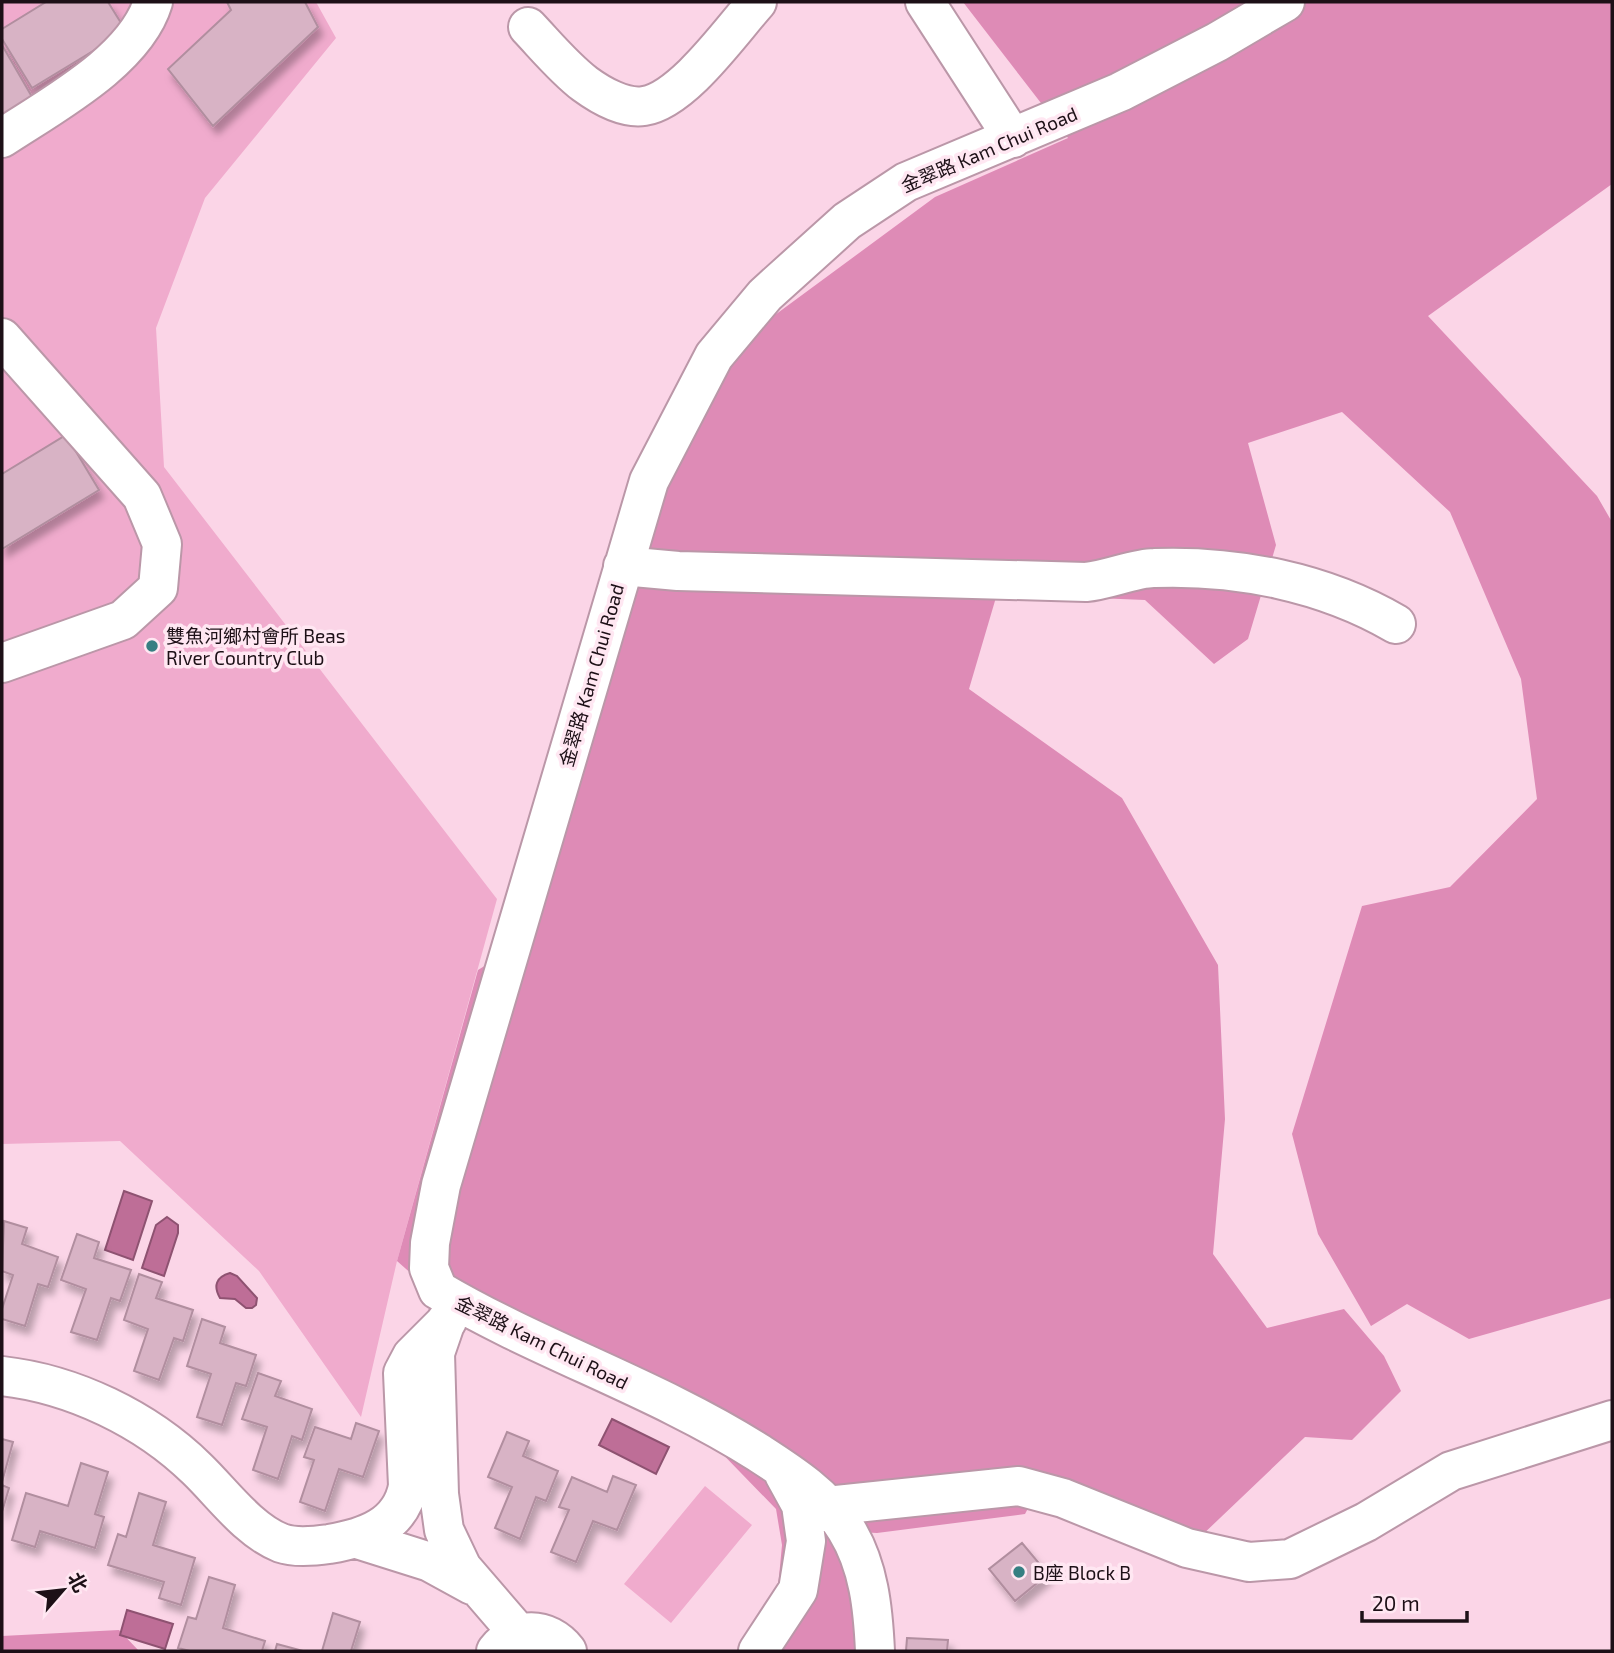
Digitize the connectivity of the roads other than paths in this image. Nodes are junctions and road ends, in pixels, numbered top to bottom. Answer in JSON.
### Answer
{"nodes":[{"id":1,"x":153,"y":2,"type":"edge"},
{"id":2,"x":757,"y":2,"type":"edge"},
{"id":3,"x":925,"y":2,"type":"edge"},
{"id":4,"x":1285,"y":2,"type":"edge"},
{"id":5,"x":527,"y":27,"type":"dead end"},
{"id":6,"x":2,"y":138,"type":"edge"},
{"id":7,"x":1013,"y":138,"type":"junction"},
{"id":8,"x":2,"y":338,"type":"edge"},
{"id":9,"x":623,"y":566,"type":"junction"},
{"id":10,"x":1396,"y":624,"type":"dead end"},
{"id":11,"x":2,"y":663,"type":"edge"},
{"id":12,"x":452,"y":1311,"type":"junction"},
{"id":13,"x":2,"y":1376,"type":"edge"},
{"id":14,"x":1612,"y":1420,"type":"edge"},
{"id":15,"x":779,"y":1466,"type":"junction"},
{"id":16,"x":439,"y":1484,"type":"junction"},
{"id":17,"x":405,"y":1502,"type":"junction"},
{"id":18,"x":827,"y":1506,"type":"junction"},
{"id":19,"x":357,"y":1539,"type":"junction"},
{"id":20,"x":481,"y":1591,"type":"junction"},
{"id":21,"x":507,"y":1642,"type":"edge"},
{"id":22,"x":567,"y":1651,"type":"edge"},
{"id":23,"x":758,"y":1651,"type":"edge"},
{"id":24,"x":874,"y":1651,"type":"edge"}],
"edges":[{"from":1,"to":6,"type":"street"},
{"from":2,"to":5,"type":"street"},
{"from":3,"to":7,"type":"street"},
{"from":4,"to":7,"type":"street","name":"金翠路 Kam Chui Road"},
{"from":7,"to":9,"type":"street","name":"金翠路 Kam Chui Road"},
{"from":8,"to":11,"type":"street"},
{"from":9,"to":10,"type":"street"},
{"from":9,"to":12,"type":"street","name":"金翠路 Kam Chui Road"},
{"from":12,"to":15,"type":"street","name":"金翠路 Kam Chui Road"},
{"from":12,"to":16,"type":"street"},
{"from":12,"to":17,"type":"street"},
{"from":13,"to":19,"type":"street"},
{"from":14,"to":18,"type":"street"},
{"from":15,"to":18,"type":"street","name":"金翠路 Kam Chui Road"},
{"from":15,"to":23,"type":"street"},
{"from":16,"to":17,"type":"street"},
{"from":16,"to":20,"type":"street"},
{"from":17,"to":19,"type":"street"},
{"from":18,"to":24,"type":"street","name":"金翠路 Kam Chui Road"},
{"from":19,"to":20,"type":"street"},
{"from":20,"to":21,"type":"street"},
{"from":21,"to":22,"type":"street"}]}
